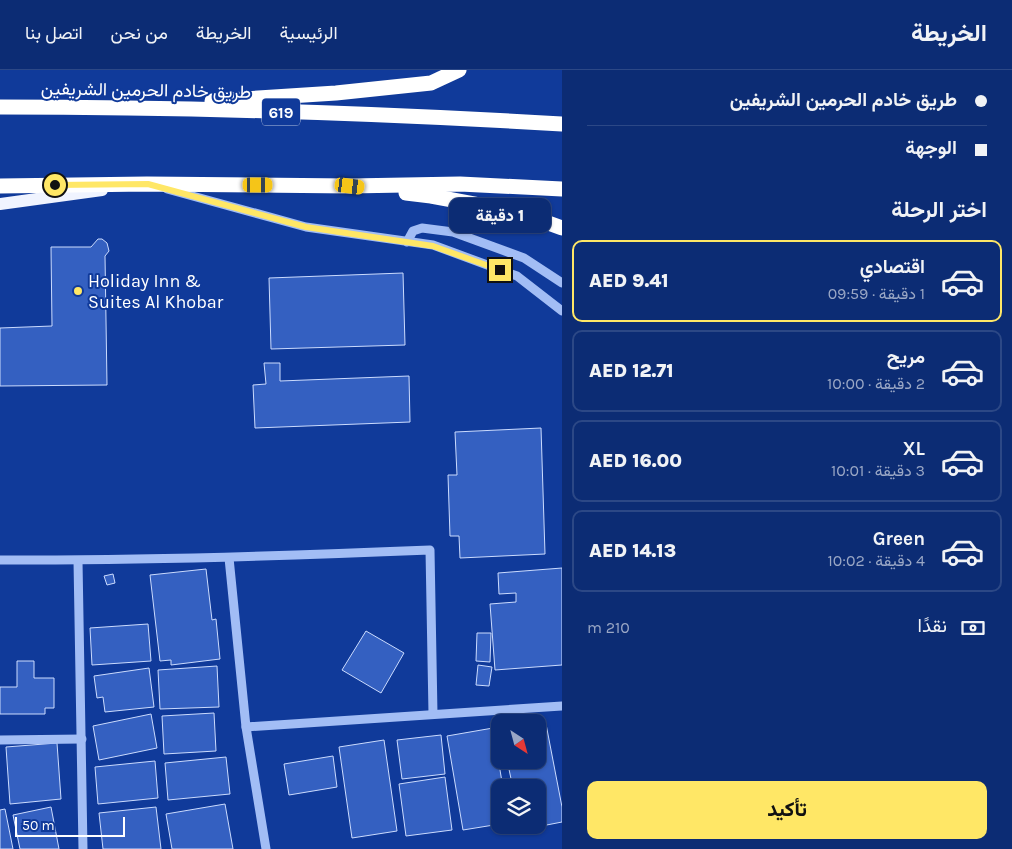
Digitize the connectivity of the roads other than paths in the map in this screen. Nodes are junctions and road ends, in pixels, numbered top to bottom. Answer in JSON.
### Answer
{"nodes":[{"id":1,"x":459,"y":70,"type":"edge"},
{"id":2,"x":0,"y":107,"type":"edge"},
{"id":3,"x":118,"y":107,"type":"junction"},
{"id":4,"x":562,"y":124,"type":"edge"},
{"id":5,"x":148,"y":184,"type":"junction"},
{"id":6,"x":0,"y":186,"type":"edge"},
{"id":7,"x":350,"y":186,"type":"junction"},
{"id":8,"x":562,"y":189,"type":"edge"},
{"id":9,"x":0,"y":204,"type":"edge"},
{"id":10,"x":562,"y":228,"type":"edge"},
{"id":11,"x":407,"y":242,"type":"junction"},
{"id":12,"x":562,"y":284,"type":"edge"},
{"id":13,"x":562,"y":311,"type":"edge"},
{"id":14,"x":229,"y":558,"type":"junction"},
{"id":15,"x":0,"y":560,"type":"edge"},
{"id":16,"x":78,"y":561,"type":"junction"},
{"id":17,"x":562,"y":706,"type":"edge"},
{"id":18,"x":433,"y":714,"type":"junction"},
{"id":19,"x":246,"y":727,"type":"junction"},
{"id":20,"x":82,"y":739,"type":"junction"},
{"id":21,"x":0,"y":740,"type":"edge"},
{"id":22,"x":83,"y":849,"type":"edge"},
{"id":23,"x":266,"y":849,"type":"edge"}],
"edges":[{"from":1,"to":3,"type":"highway"},
{"from":2,"to":3,"type":"highway","name":"طريق خادم الحرمين الشريفين","number":"619"},
{"from":3,"to":4,"type":"highway","name":"طريق خادم الحرمين الشريفين","number":"619"},
{"from":5,"to":6,"type":"highway"},
{"from":5,"to":7,"type":"highway"},
{"from":5,"to":9,"type":"main road"},
{"from":5,"to":11,"type":"street"},
{"from":7,"to":8,"type":"highway"},
{"from":7,"to":10,"type":"highway"},
{"from":11,"to":12,"type":"street"},
{"from":11,"to":13,"type":"street"},
{"from":14,"to":16,"type":"street"},
{"from":14,"to":18,"type":"street"},
{"from":14,"to":19,"type":"street"},
{"from":15,"to":16,"type":"street"},
{"from":16,"to":20,"type":"street"},
{"from":17,"to":18,"type":"street"},
{"from":18,"to":19,"type":"street"},
{"from":19,"to":23,"type":"street"},
{"from":20,"to":21,"type":"street"},
{"from":20,"to":22,"type":"street"}]}
